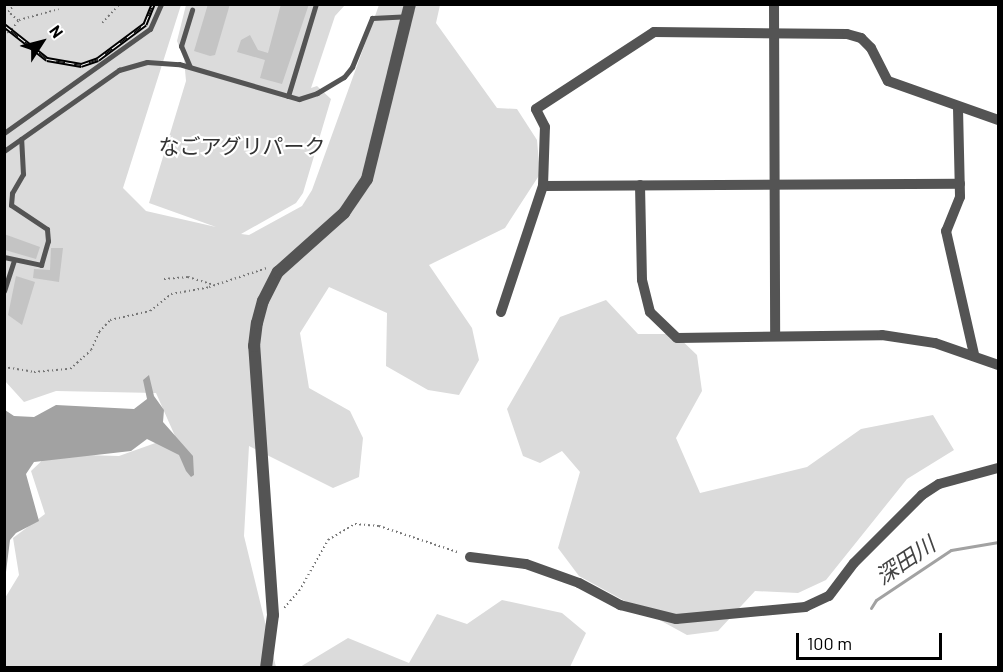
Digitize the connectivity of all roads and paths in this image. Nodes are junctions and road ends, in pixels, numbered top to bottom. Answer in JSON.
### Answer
{"nodes":[{"id":1,"x":15,"y":4,"type":"edge"},
{"id":2,"x":120,"y":4,"type":"edge"},
{"id":3,"x":161,"y":4,"type":"edge"},
{"id":4,"x":316,"y":4,"type":"edge"},
{"id":5,"x":774,"y":4,"type":"edge"},
{"id":6,"x":59,"y":9,"type":"dead end"},
{"id":7,"x":192,"y":10,"type":"dead end"},
{"id":8,"x":409,"y":10,"type":"edge"},
{"id":9,"x":18,"y":21,"type":"junction"},
{"id":10,"x":102,"y":23,"type":"dead end"},
{"id":11,"x":4,"y":29,"type":"edge"},
{"id":12,"x":772,"y":34,"type":"junction"},
{"id":13,"x":190,"y":67,"type":"junction"},
{"id":14,"x":288,"y":96,"type":"junction"},
{"id":15,"x":958,"y":108,"type":"junction"},
{"id":16,"x":999,"y":120,"type":"edge"},
{"id":17,"x":4,"y":133,"type":"edge"},
{"id":18,"x":21,"y":140,"type":"junction"},
{"id":19,"x":4,"y":151,"type":"edge"},
{"id":20,"x":774,"y":182,"type":"junction"},
{"id":21,"x":960,"y":184,"type":"junction"},
{"id":22,"x":640,"y":185,"type":"junction"},
{"id":23,"x":543,"y":186,"type":"junction"},
{"id":24,"x":4,"y":257,"type":"edge"},
{"id":25,"x":14,"y":261,"type":"junction"},
{"id":26,"x":286,"y":264,"type":"junction"},
{"id":27,"x":164,"y":279,"type":"dead end"},
{"id":28,"x":215,"y":285,"type":"junction"},
{"id":29,"x":4,"y":291,"type":"edge"},
{"id":30,"x":501,"y":312,"type":"dead end"},
{"id":31,"x":775,"y":335,"type":"junction"},
{"id":32,"x":974,"y":354,"type":"junction"},
{"id":33,"x":999,"y":365,"type":"edge"},
{"id":34,"x":4,"y":367,"type":"edge"},
{"id":35,"x":999,"y":468,"type":"edge"},
{"id":36,"x":470,"y":557,"type":"joint"},
{"id":37,"x":273,"y":615,"type":"junction"},
{"id":38,"x":266,"y":668,"type":"edge"}],
"edges":[{"from":1,"to":9,"type":"path"},
{"from":2,"to":10,"type":"path"},
{"from":3,"to":17,"type":"lane"},
{"from":4,"to":14,"type":"lane"},
{"from":5,"to":12,"type":"street"},
{"from":6,"to":9,"type":"path"},
{"from":7,"to":13,"type":"lane"},
{"from":8,"to":14,"type":"lane"},
{"from":8,"to":26,"type":"street"},
{"from":9,"to":11,"type":"path"},
{"from":12,"to":15,"type":"street"},
{"from":12,"to":20,"type":"street"},
{"from":12,"to":23,"type":"street"},
{"from":13,"to":14,"type":"lane"},
{"from":13,"to":18,"type":"lane"},
{"from":15,"to":16,"type":"street"},
{"from":15,"to":21,"type":"street"},
{"from":18,"to":19,"type":"lane"},
{"from":18,"to":25,"type":"lane"},
{"from":20,"to":21,"type":"street"},
{"from":20,"to":22,"type":"street"},
{"from":20,"to":31,"type":"street"},
{"from":21,"to":32,"type":"street"},
{"from":22,"to":23,"type":"street"},
{"from":22,"to":31,"type":"street"},
{"from":23,"to":30,"type":"street"},
{"from":24,"to":25,"type":"lane"},
{"from":25,"to":29,"type":"lane"},
{"from":26,"to":28,"type":"path"},
{"from":26,"to":37,"type":"street"},
{"from":27,"to":28,"type":"path"},
{"from":28,"to":34,"type":"path"},
{"from":31,"to":32,"type":"street"},
{"from":32,"to":33,"type":"street"},
{"from":35,"to":36,"type":"street"},
{"from":36,"to":37,"type":"path"},
{"from":37,"to":38,"type":"street"}]}
